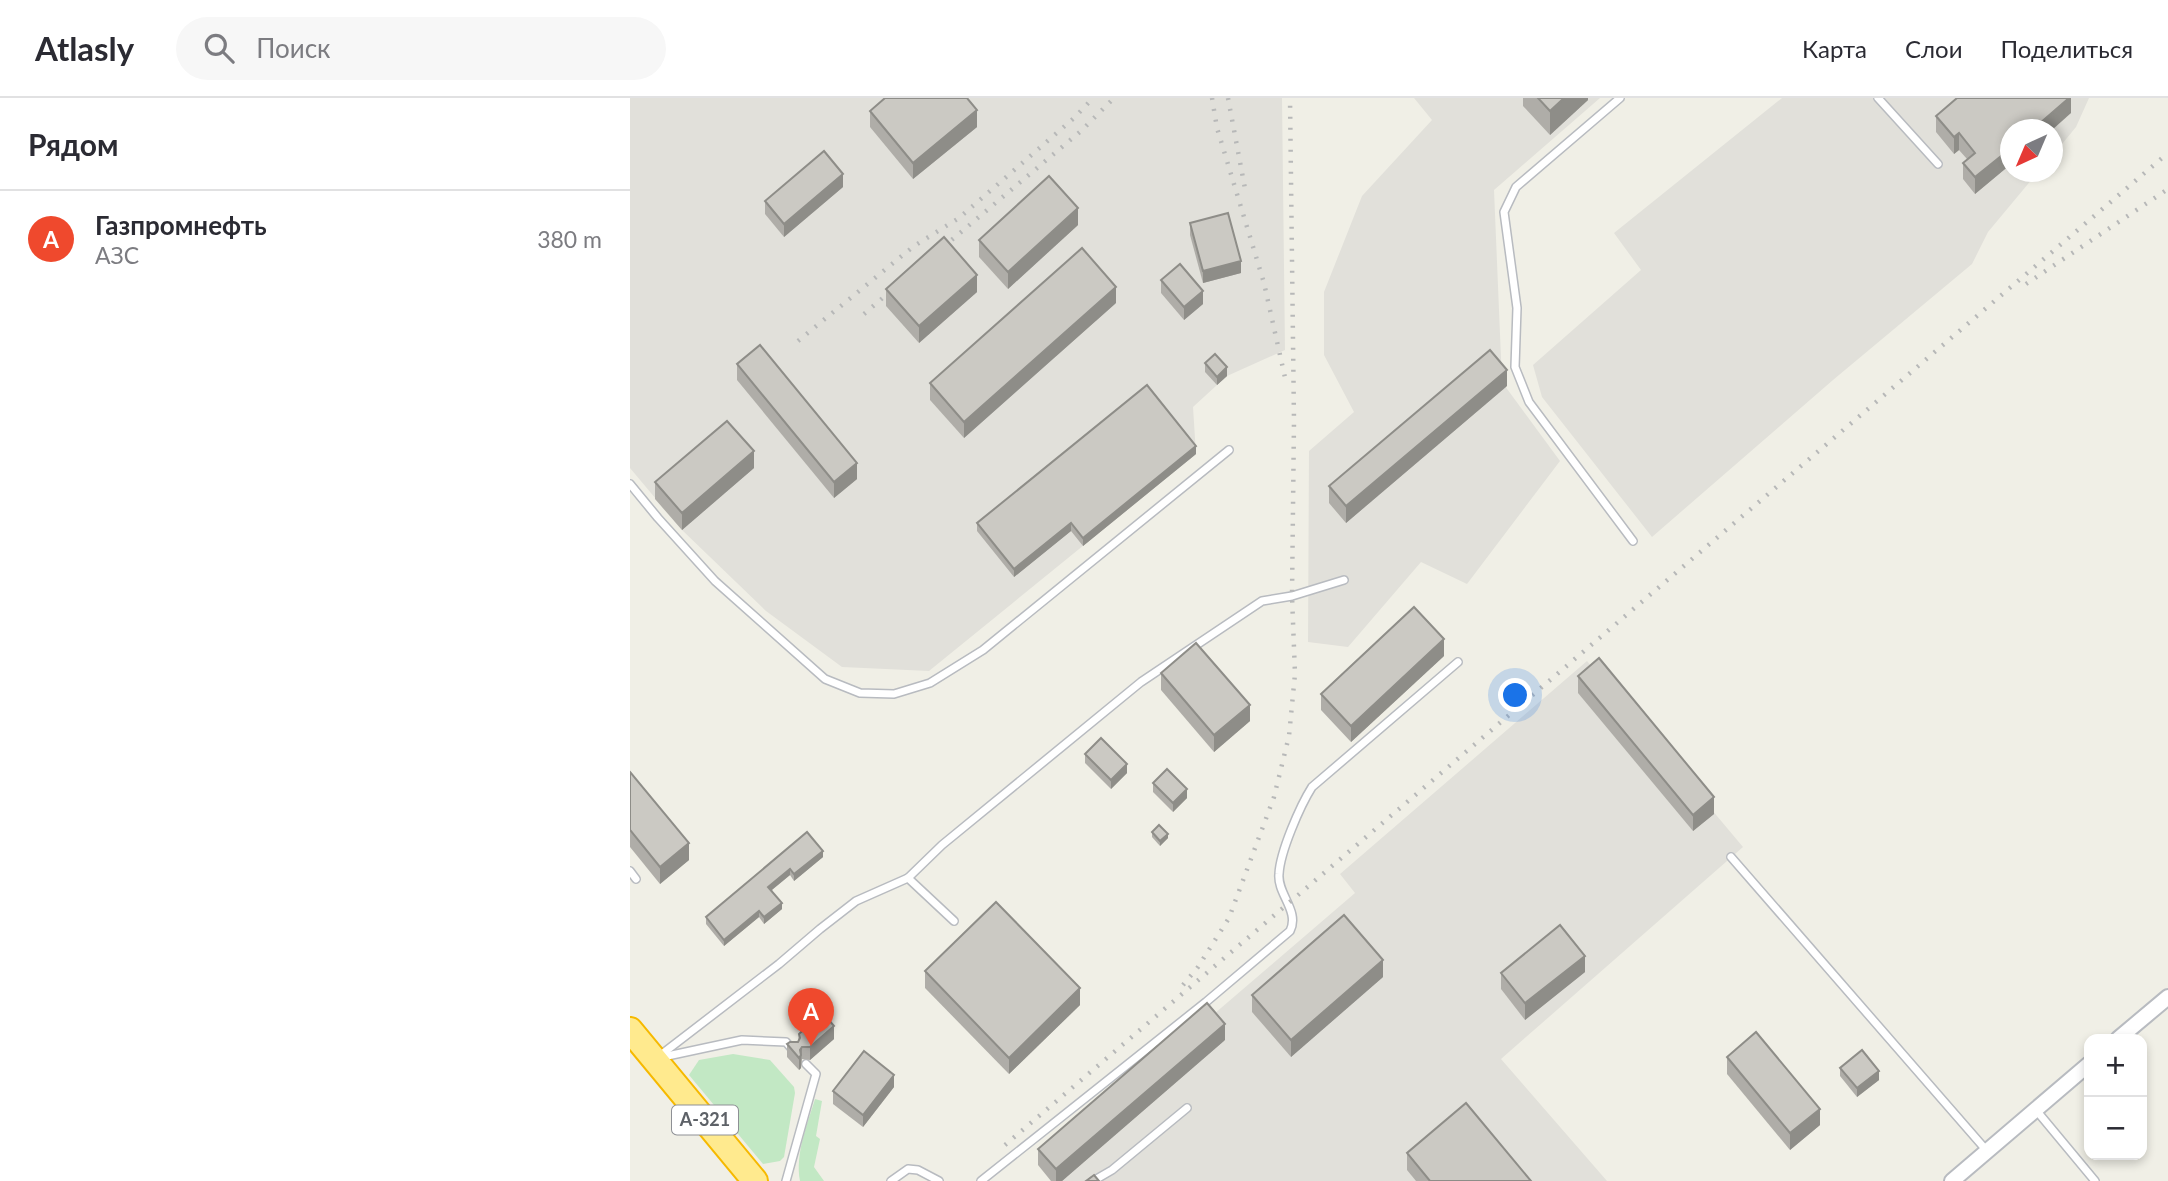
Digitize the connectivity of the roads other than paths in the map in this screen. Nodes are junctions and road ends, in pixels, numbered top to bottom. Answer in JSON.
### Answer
{"nodes":[{"id":1,"x":1620,"y":98,"type":"edge"},
{"id":2,"x":1878,"y":98,"type":"edge"},
{"id":3,"x":1938,"y":164,"type":"dead end"},
{"id":4,"x":1229,"y":450,"type":"dead end"},
{"id":5,"x":630,"y":484,"type":"edge"},
{"id":6,"x":1633,"y":541,"type":"dead end"},
{"id":7,"x":1344,"y":580,"type":"dead end"},
{"id":8,"x":1458,"y":662,"type":"dead end"},
{"id":9,"x":1731,"y":857,"type":"dead end"},
{"id":10,"x":630,"y":871,"type":"edge"},
{"id":11,"x":908,"y":878,"type":"junction"},
{"id":12,"x":636,"y":879,"type":"dead end"},
{"id":13,"x":954,"y":921,"type":"dead end"},
{"id":14,"x":2168,"y":997,"type":"edge"},
{"id":15,"x":630,"y":1030,"type":"edge"},
{"id":16,"x":2125,"y":1034,"type":"edge"},
{"id":17,"x":794,"y":1050,"type":"edge"},
{"id":18,"x":654,"y":1059,"type":"junction"},
{"id":19,"x":806,"y":1064,"type":"dead end"},
{"id":20,"x":2084,"y":1068,"type":"edge"},
{"id":21,"x":1187,"y":1108,"type":"dead end"},
{"id":22,"x":2036,"y":1109,"type":"junction"},
{"id":23,"x":1987,"y":1151,"type":"junction"},
{"id":24,"x":755,"y":1181,"type":"edge"},
{"id":25,"x":786,"y":1181,"type":"edge"},
{"id":26,"x":891,"y":1181,"type":"edge"},
{"id":27,"x":939,"y":1181,"type":"edge"},
{"id":28,"x":981,"y":1181,"type":"edge"},
{"id":29,"x":1093,"y":1181,"type":"edge"},
{"id":30,"x":1952,"y":1181,"type":"edge"},
{"id":31,"x":2095,"y":1181,"type":"edge"}],
"edges":[{"from":1,"to":6,"type":"lane"},
{"from":2,"to":3,"type":"lane"},
{"from":4,"to":5,"type":"lane"},
{"from":7,"to":11,"type":"lane"},
{"from":8,"to":28,"type":"lane"},
{"from":9,"to":23,"type":"lane"},
{"from":10,"to":12,"type":"lane"},
{"from":11,"to":13,"type":"lane"},
{"from":11,"to":18,"type":"lane"},
{"from":14,"to":16,"type":"street"},
{"from":15,"to":18,"type":"highway","number":"А-321"},
{"from":17,"to":18,"type":"lane"},
{"from":18,"to":24,"type":"highway","number":"А-321"},
{"from":19,"to":25,"type":"lane"},
{"from":20,"to":22,"type":"street"},
{"from":21,"to":29,"type":"lane"},
{"from":22,"to":23,"type":"street"},
{"from":22,"to":31,"type":"lane"},
{"from":23,"to":30,"type":"street"},
{"from":26,"to":27,"type":"lane"}]}
